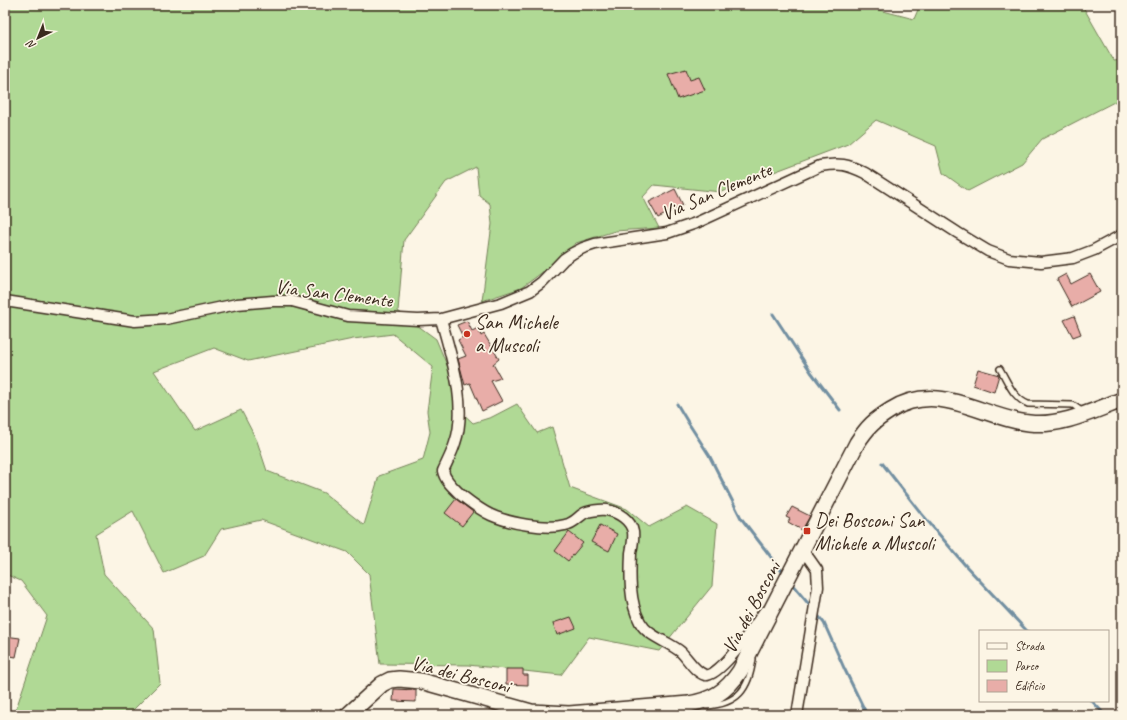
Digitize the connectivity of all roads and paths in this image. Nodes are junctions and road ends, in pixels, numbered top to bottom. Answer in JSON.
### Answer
{"nodes":[{"id":1,"x":1122,"y":235,"type":"edge"},
{"id":2,"x":5,"y":301,"type":"edge"},
{"id":3,"x":442,"y":319,"type":"junction"},
{"id":4,"x":1000,"y":369,"type":"dead end"},
{"id":5,"x":1122,"y":400,"type":"edge"},
{"id":6,"x":1086,"y":413,"type":"junction"},
{"id":7,"x":803,"y":550,"type":"junction"},
{"id":8,"x":785,"y":585,"type":"junction"},
{"id":9,"x":348,"y":715,"type":"edge"},
{"id":10,"x":797,"y":715,"type":"edge"}],
"edges":[{"from":1,"to":3,"type":"street","name":"Via San Clemente"},
{"from":2,"to":3,"type":"street","name":"Via San Clemente"},
{"from":3,"to":8,"type":"street"},
{"from":4,"to":6,"type":"lane"},
{"from":5,"to":6,"type":"main road","name":"Via dei Bosconi"},
{"from":6,"to":7,"type":"main road","name":"Via dei Bosconi"},
{"from":7,"to":8,"type":"main road","name":"Via dei Bosconi"},
{"from":7,"to":10,"type":"street"},
{"from":8,"to":9,"type":"main road","name":"Via dei Bosconi"}]}
